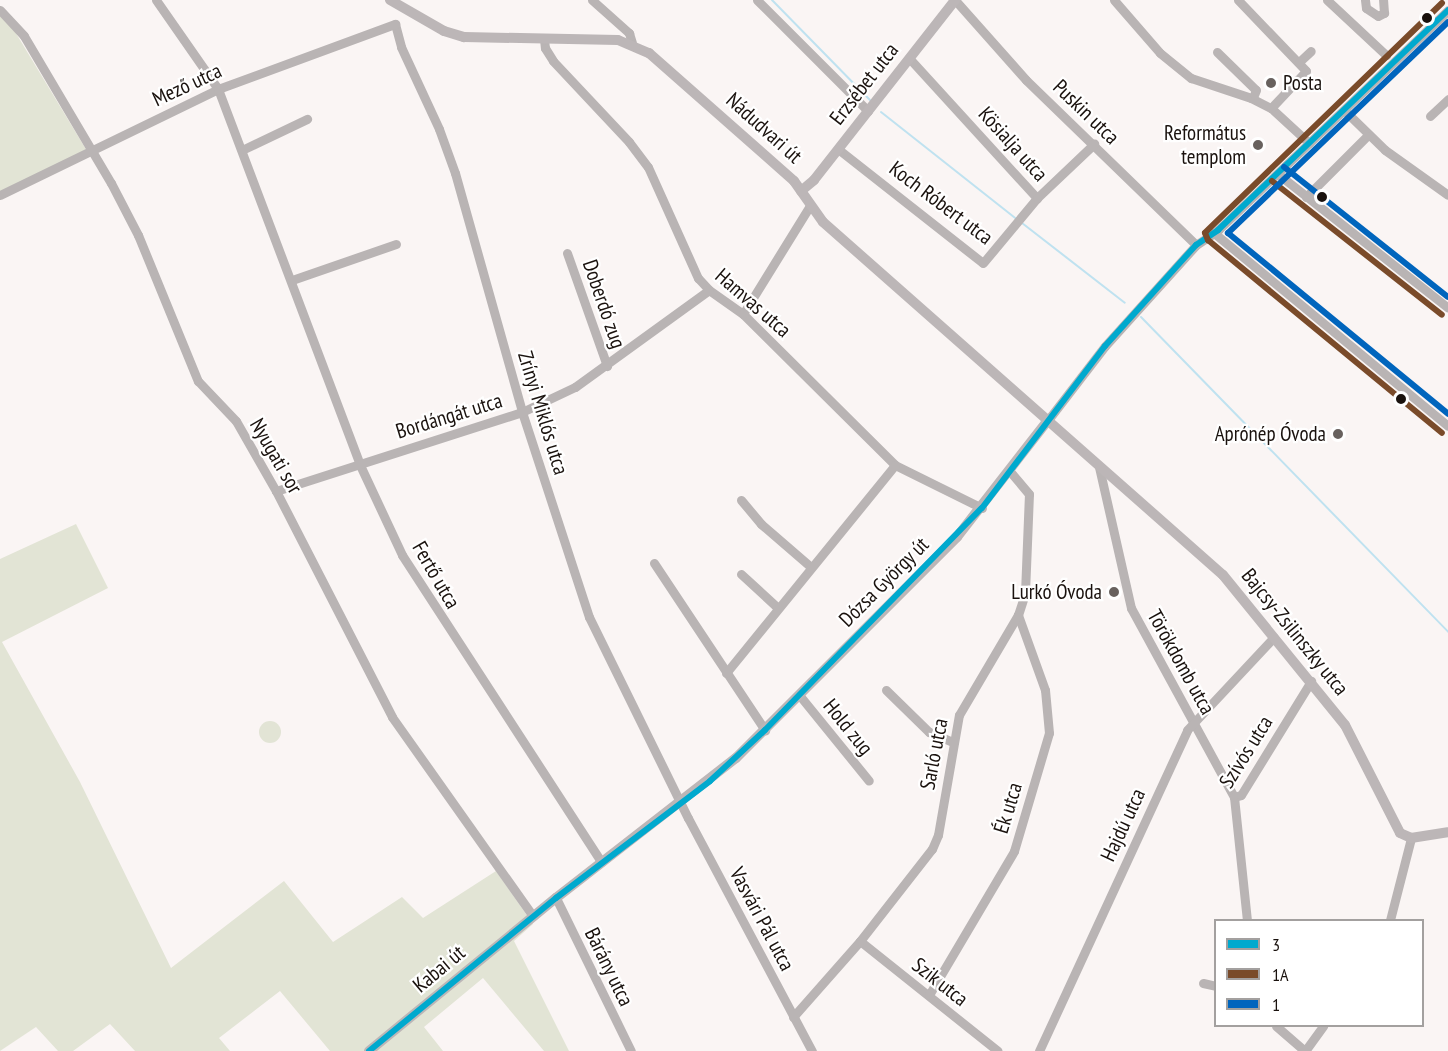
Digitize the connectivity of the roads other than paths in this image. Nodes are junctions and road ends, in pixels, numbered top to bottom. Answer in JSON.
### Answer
{"nodes":[{"id":1,"x":156,"y":0,"type":"edge"},
{"id":2,"x":390,"y":0,"type":"edge"},
{"id":3,"x":591,"y":0,"type":"edge"},
{"id":4,"x":757,"y":0,"type":"edge"},
{"id":5,"x":955,"y":0,"type":"edge"},
{"id":6,"x":1114,"y":0,"type":"edge"},
{"id":7,"x":1238,"y":0,"type":"edge"},
{"id":8,"x":1327,"y":0,"type":"edge"},
{"id":9,"x":1365,"y":0,"type":"edge"},
{"id":10,"x":1383,"y":0,"type":"edge"},
{"id":11,"x":405,"y":9,"type":"junction"},
{"id":12,"x":0,"y":10,"type":"edge"},
{"id":13,"x":1448,"y":10,"type":"edge"},
{"id":14,"x":395,"y":24,"type":"junction"},
{"id":15,"x":544,"y":39,"type":"junction"},
{"id":16,"x":632,"y":43,"type":"junction"},
{"id":17,"x":1311,"y":51,"type":"dead end"},
{"id":18,"x":1217,"y":52,"type":"dead end"},
{"id":19,"x":1386,"y":55,"type":"dead end"},
{"id":20,"x":909,"y":58,"type":"junction"},
{"id":21,"x":1298,"y":61,"type":"junction"},
{"id":22,"x":218,"y":89,"type":"junction"},
{"id":23,"x":1254,"y":95,"type":"dead end"},
{"id":24,"x":1448,"y":99,"type":"edge"},
{"id":25,"x":1271,"y":108,"type":"junction"},
{"id":26,"x":1344,"y":110,"type":"junction"},
{"id":27,"x":868,"y":111,"type":"junction"},
{"id":28,"x":1430,"y":116,"type":"dead end"},
{"id":29,"x":307,"y":119,"type":"dead end"},
{"id":30,"x":1367,"y":136,"type":"junction"},
{"id":31,"x":1309,"y":143,"type":"junction"},
{"id":32,"x":1094,"y":144,"type":"junction"},
{"id":33,"x":244,"y":149,"type":"junction"},
{"id":34,"x":838,"y":149,"type":"junction"},
{"id":35,"x":91,"y":150,"type":"junction"},
{"id":36,"x":1278,"y":174,"type":"junction"},
{"id":37,"x":801,"y":191,"type":"junction"},
{"id":38,"x":0,"y":195,"type":"edge"},
{"id":39,"x":1448,"y":195,"type":"edge"},
{"id":40,"x":1306,"y":197,"type":"junction"},
{"id":41,"x":1037,"y":198,"type":"junction"},
{"id":42,"x":809,"y":207,"type":"junction"},
{"id":43,"x":1216,"y":231,"type":"junction"},
{"id":44,"x":396,"y":244,"type":"dead end"},
{"id":45,"x":1196,"y":245,"type":"junction"},
{"id":46,"x":567,"y":253,"type":"dead end"},
{"id":47,"x":292,"y":280,"type":"junction"},
{"id":48,"x":709,"y":290,"type":"junction"},
{"id":49,"x":1448,"y":308,"type":"edge"},
{"id":50,"x":743,"y":314,"type":"junction"},
{"id":51,"x":607,"y":366,"type":"junction"},
{"id":52,"x":522,"y":412,"type":"junction"},
{"id":53,"x":1048,"y":420,"type":"junction"},
{"id":54,"x":1448,"y":426,"type":"edge"},
{"id":55,"x":359,"y":463,"type":"junction"},
{"id":56,"x":896,"y":465,"type":"junction"},
{"id":57,"x":1099,"y":467,"type":"junction"},
{"id":58,"x":1010,"y":471,"type":"junction"},
{"id":59,"x":276,"y":491,"type":"junction"},
{"id":60,"x":741,"y":500,"type":"dead end"},
{"id":61,"x":982,"y":508,"type":"junction"},
{"id":62,"x":654,"y":563,"type":"dead end"},
{"id":63,"x":811,"y":567,"type":"junction"},
{"id":64,"x":741,"y":574,"type":"dead end"},
{"id":65,"x":778,"y":608,"type":"junction"},
{"id":66,"x":1018,"y":615,"type":"junction"},
{"id":67,"x":1274,"y":637,"type":"junction"},
{"id":68,"x":726,"y":673,"type":"junction"},
{"id":69,"x":1311,"y":681,"type":"junction"},
{"id":70,"x":886,"y":690,"type":"dead end"},
{"id":71,"x":800,"y":696,"type":"junction"},
{"id":72,"x":1193,"y":720,"type":"junction"},
{"id":73,"x":765,"y":730,"type":"junction"},
{"id":74,"x":953,"y":742,"type":"junction"},
{"id":75,"x":869,"y":781,"type":"dead end"},
{"id":76,"x":1234,"y":797,"type":"junction"},
{"id":77,"x":681,"y":802,"type":"junction"},
{"id":78,"x":1448,"y":832,"type":"edge"},
{"id":79,"x":1411,"y":838,"type":"junction"},
{"id":80,"x":602,"y":862,"type":"junction"},
{"id":81,"x":556,"y":898,"type":"junction"},
{"id":82,"x":533,"y":916,"type":"junction"},
{"id":83,"x":1247,"y":919,"type":"edge"},
{"id":84,"x":1391,"y":919,"type":"edge"},
{"id":85,"x":860,"y":941,"type":"junction"},
{"id":86,"x":1203,"y":983,"type":"dead end"},
{"id":87,"x":1214,"y":986,"type":"edge"},
{"id":88,"x":929,"y":995,"type":"junction"},
{"id":89,"x":793,"y":1017,"type":"junction"},
{"id":90,"x":1277,"y":1027,"type":"edge"},
{"id":91,"x":1322,"y":1027,"type":"edge"},
{"id":92,"x":369,"y":1051,"type":"edge"},
{"id":93,"x":631,"y":1051,"type":"edge"},
{"id":94,"x":812,"y":1051,"type":"edge"},
{"id":95,"x":998,"y":1051,"type":"edge"},
{"id":96,"x":1039,"y":1051,"type":"edge"},
{"id":97,"x":1305,"y":1051,"type":"edge"}],
"edges":[{"from":1,"to":22,"type":"street","name":"Fertő utca"},
{"from":2,"to":11,"type":"main road"},
{"from":3,"to":16,"type":"street"},
{"from":4,"to":27,"type":"street"},
{"from":5,"to":20,"type":"main road","name":"Erzsébet utca"},
{"from":5,"to":32,"type":"street","name":"Puskin utca"},
{"from":6,"to":25,"type":"street"},
{"from":7,"to":21,"type":"street"},
{"from":8,"to":19,"type":"street"},
{"from":9,"to":10,"type":"street"},
{"from":11,"to":14,"type":"street"},
{"from":11,"to":15,"type":"main road"},
{"from":12,"to":35,"type":"street","name":"Nyugati sor"},
{"from":13,"to":26,"type":"street","name":"Dózsa György út"},
{"from":14,"to":22,"type":"street","name":"Mező utca"},
{"from":14,"to":52,"type":"street","name":"Zrínyi Miklós utca"},
{"from":15,"to":16,"type":"main road"},
{"from":15,"to":48,"type":"street","name":"Hamvas utca"},
{"from":16,"to":37,"type":"main road","name":"Nádudvari út"},
{"from":17,"to":21,"type":"street"},
{"from":18,"to":23,"type":"street"},
{"from":20,"to":27,"type":"main road","name":"Erzsébet utca"},
{"from":20,"to":41,"type":"street","name":"Kösialja utca"},
{"from":21,"to":25,"type":"street"},
{"from":22,"to":33,"type":"street","name":"Fertő utca"},
{"from":22,"to":35,"type":"street","name":"Mező utca"},
{"from":24,"to":28,"type":"street"},
{"from":25,"to":31,"type":"street"},
{"from":26,"to":30,"type":"street"},
{"from":26,"to":31,"type":"street","name":"Dózsa György út"},
{"from":27,"to":34,"type":"main road","name":"Erzsébet utca"},
{"from":29,"to":33,"type":"street"},
{"from":30,"to":39,"type":"street"},
{"from":30,"to":40,"type":"street"},
{"from":31,"to":36,"type":"street","name":"Dózsa György út"},
{"from":32,"to":41,"type":"street","name":"Kösialja utca"},
{"from":32,"to":45,"type":"street","name":"Puskin utca"},
{"from":33,"to":47,"type":"street","name":"Fertő utca"},
{"from":34,"to":37,"type":"main road","name":"Erzsébet utca"},
{"from":34,"to":41,"type":"street","name":"Koch Róbert utca"},
{"from":35,"to":38,"type":"street","name":"Mező utca"},
{"from":35,"to":59,"type":"street","name":"Nyugati sor"},
{"from":36,"to":40,"type":"street"},
{"from":36,"to":43,"type":"street","name":"Dózsa György út"},
{"from":37,"to":42,"type":"main road","name":"Nádudvari út"},
{"from":40,"to":49,"type":"street"},
{"from":42,"to":50,"type":"street"},
{"from":42,"to":53,"type":"main road","name":"Nádudvari út"},
{"from":43,"to":45,"type":"street","name":"Dózsa György út"},
{"from":43,"to":54,"type":"street"},
{"from":44,"to":47,"type":"street"},
{"from":45,"to":53,"type":"street","name":"Dózsa György út"},
{"from":46,"to":51,"type":"street","name":"Doberdó zug"},
{"from":47,"to":55,"type":"street","name":"Fertő utca"},
{"from":48,"to":50,"type":"street","name":"Hamvas utca"},
{"from":48,"to":51,"type":"street","name":"Bordángát utca"},
{"from":50,"to":56,"type":"street","name":"Hamvas utca"},
{"from":51,"to":52,"type":"street","name":"Bordángát utca"},
{"from":52,"to":55,"type":"street","name":"Bordángát utca"},
{"from":52,"to":77,"type":"street","name":"Zrínyi Miklós utca"},
{"from":53,"to":57,"type":"main road","name":"Bajcsy-Zsilinszky utca"},
{"from":53,"to":58,"type":"main road","name":"Dózsa György út"},
{"from":55,"to":59,"type":"street","name":"Bordángát utca"},
{"from":55,"to":80,"type":"street","name":"Fertő utca"},
{"from":56,"to":61,"type":"street","name":"Hamvas utca"},
{"from":56,"to":63,"type":"street"},
{"from":57,"to":67,"type":"main road","name":"Bajcsy-Zsilinszky utca"},
{"from":57,"to":72,"type":"street","name":"Törökdomb utca"},
{"from":58,"to":61,"type":"main road","name":"Dózsa György út"},
{"from":58,"to":66,"type":"street","name":"Sarló utca"},
{"from":59,"to":82,"type":"street","name":"Nyugati sor"},
{"from":60,"to":63,"type":"street"},
{"from":61,"to":71,"type":"main road","name":"Dózsa György út"},
{"from":62,"to":68,"type":"street"},
{"from":63,"to":65,"type":"street"},
{"from":64,"to":65,"type":"street"},
{"from":65,"to":68,"type":"street"},
{"from":66,"to":74,"type":"street","name":"Sarló utca"},
{"from":66,"to":88,"type":"street","name":"Ék utca"},
{"from":67,"to":69,"type":"main road","name":"Bajcsy-Zsilinszky utca"},
{"from":67,"to":72,"type":"street","name":"Hajdú utca"},
{"from":68,"to":73,"type":"street"},
{"from":69,"to":76,"type":"street","name":"Szívós utca"},
{"from":69,"to":79,"type":"main road","name":"Bajcsy-Zsilinszky utca"},
{"from":70,"to":74,"type":"street"},
{"from":71,"to":73,"type":"main road","name":"Dózsa György út"},
{"from":71,"to":75,"type":"street","name":"Hold zug"},
{"from":72,"to":76,"type":"street","name":"Törökdomb utca"},
{"from":72,"to":96,"type":"street","name":"Hajdú utca"},
{"from":73,"to":77,"type":"main road","name":"Dózsa György út"},
{"from":74,"to":85,"type":"street","name":"Sarló utca"},
{"from":76,"to":83,"type":"street","name":"Szívós utca"},
{"from":77,"to":80,"type":"main road","name":"Dózsa György út"},
{"from":77,"to":89,"type":"street","name":"Vasvári Pál utca"},
{"from":78,"to":79,"type":"main road"},
{"from":79,"to":84,"type":"street"},
{"from":80,"to":81,"type":"main road","name":"Dózsa György út"},
{"from":81,"to":82,"type":"main road","name":"Dózsa György út"},
{"from":81,"to":93,"type":"street","name":"Bárány utca"},
{"from":82,"to":92,"type":"main road","name":"Kabai út"},
{"from":85,"to":88,"type":"street","name":"Szik utca"},
{"from":85,"to":89,"type":"street","name":"Sarló utca"},
{"from":86,"to":87,"type":"street"},
{"from":88,"to":95,"type":"street","name":"Szik utca"},
{"from":89,"to":94,"type":"street","name":"Vasvári Pál utca"},
{"from":90,"to":97,"type":"street"},
{"from":91,"to":97,"type":"street"}]}
